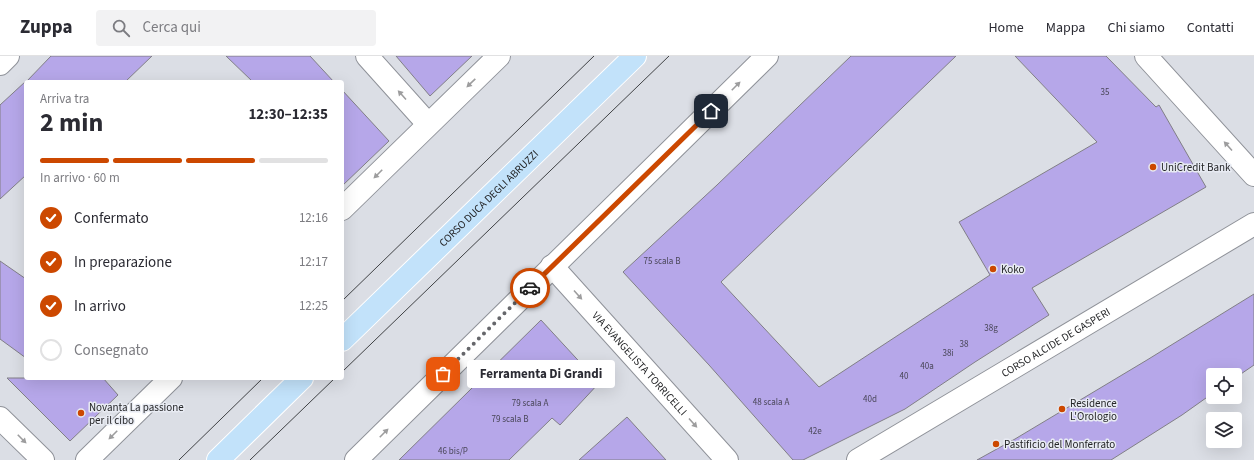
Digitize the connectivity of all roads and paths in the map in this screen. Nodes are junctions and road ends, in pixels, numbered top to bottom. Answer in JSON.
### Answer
{"nodes":[{"id":1,"x":8,"y":56,"type":"edge"},
{"id":2,"x":367,"y":56,"type":"edge"},
{"id":3,"x":499,"y":56,"type":"edge"},
{"id":4,"x":635,"y":56,"type":"edge"},
{"id":5,"x":767,"y":56,"type":"edge"},
{"id":6,"x":1146,"y":56,"type":"edge"},
{"id":7,"x":0,"y":64,"type":"edge"},
{"id":8,"x":428,"y":124,"type":"junction"},
{"id":9,"x":1254,"y":175,"type":"edge"},
{"id":10,"x":344,"y":207,"type":"edge"},
{"id":11,"x":1254,"y":224,"type":"edge"},
{"id":12,"x":552,"y":266,"type":"junction"},
{"id":13,"x":344,"y":338,"type":"edge"},
{"id":14,"x":168,"y":380,"type":"edge"},
{"id":15,"x":300,"y":380,"type":"edge"},
{"id":16,"x":0,"y":418,"type":"edge"},
{"id":17,"x":43,"y":460,"type":"edge"},
{"id":18,"x":87,"y":460,"type":"edge"},
{"id":19,"x":218,"y":460,"type":"edge"},
{"id":20,"x":356,"y":460,"type":"edge"},
{"id":21,"x":727,"y":460,"type":"edge"},
{"id":22,"x":858,"y":460,"type":"edge"}],
"edges":[{"from":1,"to":7,"type":"street"},
{"from":8,"to":2,"type":"street","one_way":true},
{"from":3,"to":8,"type":"street","one_way":true},
{"from":4,"to":13,"type":"main road","name":"CORSO DUCA DEGLI ABRUZZI"},
{"from":12,"to":5,"type":"street","one_way":true},
{"from":9,"to":6,"type":"street","one_way":true},
{"from":8,"to":10,"type":"street","one_way":true},
{"from":11,"to":22,"type":"street","name":"CORSO ALCIDE DE GASPERI"},
{"from":20,"to":12,"type":"street","one_way":true},
{"from":12,"to":21,"type":"street","name":"VIA EVANGELISTA TORRICELLI","one_way":true},
{"from":14,"to":18,"type":"street","one_way":true},
{"from":15,"to":19,"type":"main road"},
{"from":16,"to":17,"type":"street","one_way":true}]}
